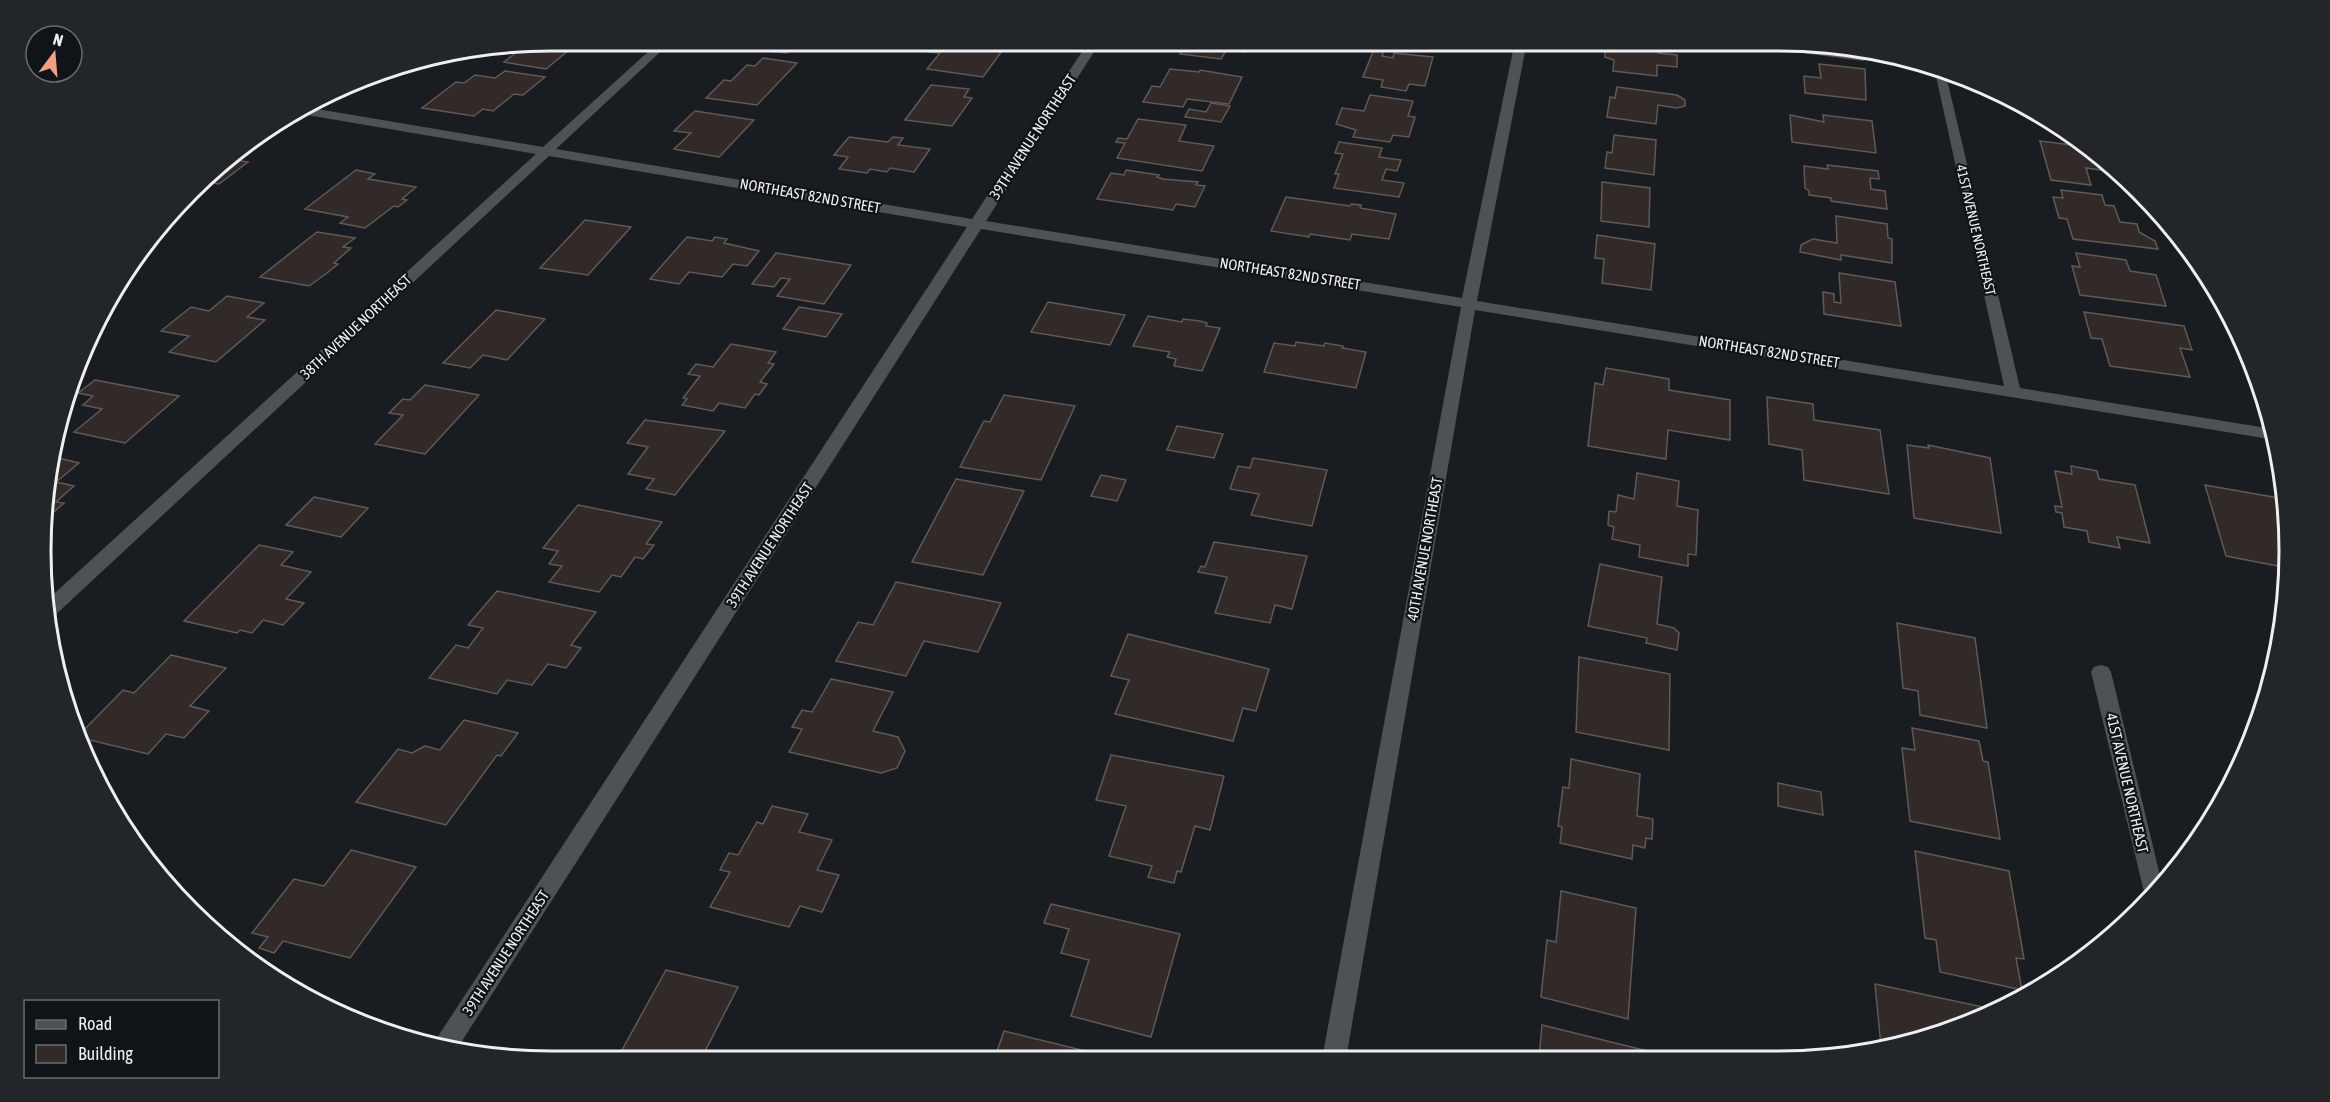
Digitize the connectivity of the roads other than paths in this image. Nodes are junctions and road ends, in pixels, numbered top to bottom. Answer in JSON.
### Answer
{"nodes":[{"id":1,"x":654,"y":51,"type":"edge"},
{"id":2,"x":1088,"y":51,"type":"edge"},
{"id":3,"x":1519,"y":51,"type":"edge"},
{"id":4,"x":1941,"y":78,"type":"edge"},
{"id":5,"x":312,"y":112,"type":"edge"},
{"id":6,"x":546,"y":152,"type":"junction"},
{"id":7,"x":976,"y":224,"type":"junction"},
{"id":8,"x":1468,"y":303,"type":"junction"},
{"id":9,"x":2013,"y":392,"type":"junction"},
{"id":10,"x":2265,"y":433,"type":"edge"},
{"id":11,"x":54,"y":605,"type":"edge"},
{"id":12,"x":2101,"y":672,"type":"dead end"},
{"id":13,"x":2151,"y":885,"type":"edge"},
{"id":14,"x":449,"y":1040,"type":"edge"},
{"id":15,"x":1335,"y":1051,"type":"edge"}],
"edges":[{"from":1,"to":6,"type":"street","name":"38TH AVENUE NORTHEAST"},
{"from":2,"to":7,"type":"street","name":"39TH AVENUE NORTHEAST"},
{"from":3,"to":8,"type":"street","name":"40TH AVENUE NORTHEAST"},
{"from":4,"to":9,"type":"street","name":"41ST AVENUE NORTHEAST"},
{"from":5,"to":6,"type":"street","name":"NORTHEAST 82ND STREET"},
{"from":6,"to":7,"type":"street","name":"NORTHEAST 82ND STREET"},
{"from":6,"to":11,"type":"street","name":"38TH AVENUE NORTHEAST"},
{"from":7,"to":8,"type":"street","name":"NORTHEAST 82ND STREET"},
{"from":7,"to":14,"type":"street","name":"39TH AVENUE NORTHEAST"},
{"from":8,"to":9,"type":"street","name":"NORTHEAST 82ND STREET"},
{"from":8,"to":15,"type":"street","name":"40TH AVENUE NORTHEAST"},
{"from":9,"to":10,"type":"street","name":"NORTHEAST 82ND STREET"},
{"from":12,"to":13,"type":"street","name":"41ST AVENUE NORTHEAST"}]}
